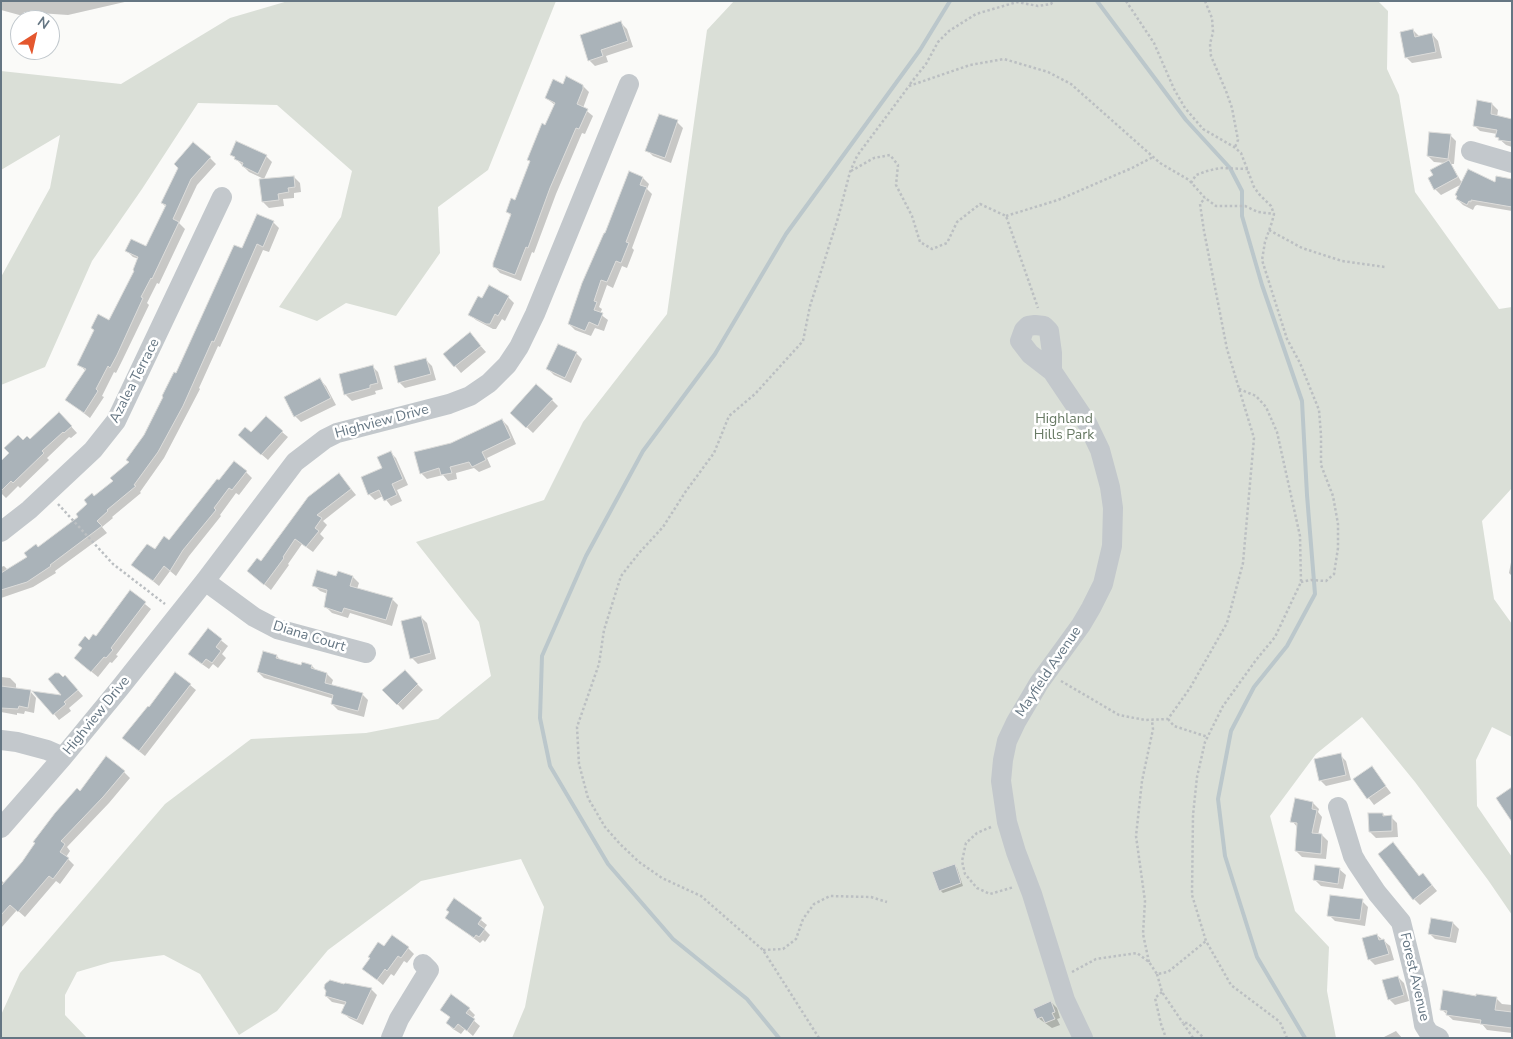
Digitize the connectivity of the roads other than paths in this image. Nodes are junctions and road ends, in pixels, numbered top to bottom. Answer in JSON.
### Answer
{"nodes":[{"id":1,"x":629,"y":84,"type":"dead end"},
{"id":2,"x":1471,"y":151,"type":"dead end"},
{"id":3,"x":1512,"y":163,"type":"edge"},
{"id":4,"x":222,"y":197,"type":"dead end"},
{"id":5,"x":1052,"y":371,"type":"junction"},
{"id":6,"x":1,"y":532,"type":"edge"},
{"id":7,"x":205,"y":581,"type":"junction"},
{"id":8,"x":366,"y":653,"type":"dead end"},
{"id":9,"x":1,"y":740,"type":"edge"},
{"id":10,"x":63,"y":757,"type":"junction"},
{"id":11,"x":1338,"y":807,"type":"dead end"},
{"id":12,"x":1,"y":828,"type":"edge"},
{"id":13,"x":423,"y":964,"type":"dead end"},
{"id":14,"x":391,"y":1038,"type":"edge"},
{"id":15,"x":1083,"y":1038,"type":"edge"},
{"id":16,"x":1439,"y":1038,"type":"edge"}],
"edges":[{"from":1,"to":7,"type":"street","name":"Highview Drive"},
{"from":2,"to":3,"type":"street"},
{"from":4,"to":6,"type":"street","name":"Azalea Terrace"},
{"from":5,"to":5,"type":"street","name":"Mayfield Avenue"},
{"from":5,"to":15,"type":"street","name":"Mayfield Avenue"},
{"from":7,"to":8,"type":"street","name":"Diana Court"},
{"from":7,"to":10,"type":"street","name":"Highview Drive"},
{"from":9,"to":10,"type":"street"},
{"from":10,"to":12,"type":"street","name":"Highview Drive"},
{"from":11,"to":16,"type":"street","name":"Forest Avenue"},
{"from":13,"to":14,"type":"street"}]}
